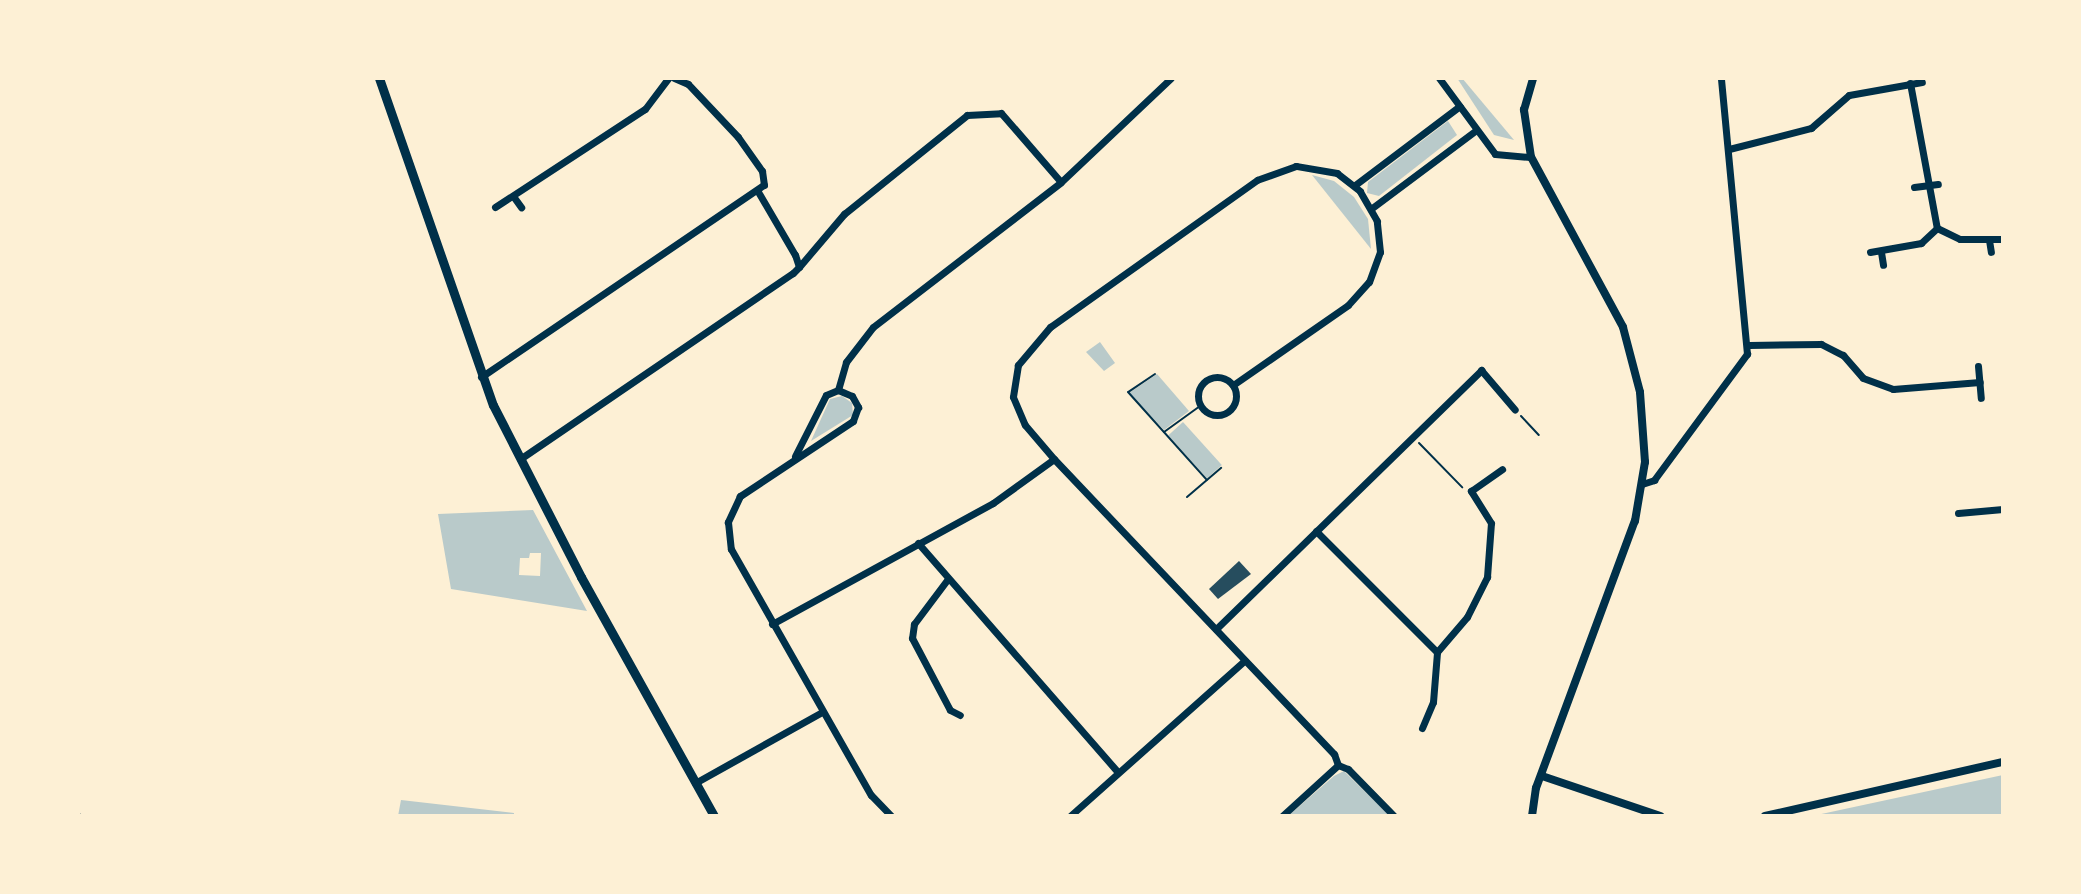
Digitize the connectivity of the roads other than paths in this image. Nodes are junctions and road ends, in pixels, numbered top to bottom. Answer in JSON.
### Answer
{"nodes":[{"id":1,"x":379,"y":78,"type":"edge"},
{"id":2,"x":671,"y":78,"type":"edge"},
{"id":3,"x":1439,"y":78,"type":"edge"},
{"id":4,"x":1533,"y":78,"type":"edge"},
{"id":5,"x":1721,"y":78,"type":"edge"},
{"id":6,"x":1166,"y":79,"type":"edge"},
{"id":7,"x":1922,"y":82,"type":"dead end"},
{"id":8,"x":1910,"y":83,"type":"junction"},
{"id":9,"x":1460,"y":106,"type":"junction"},
{"id":10,"x":1475,"y":131,"type":"junction"},
{"id":11,"x":1729,"y":149,"type":"junction"},
{"id":12,"x":1531,"y":157,"type":"junction"},
{"id":13,"x":1061,"y":182,"type":"junction"},
{"id":14,"x":1938,"y":184,"type":"dead end"},
{"id":15,"x":1355,"y":185,"type":"junction"},
{"id":16,"x":1926,"y":186,"type":"junction"},
{"id":17,"x":1914,"y":187,"type":"dead end"},
{"id":18,"x":757,"y":190,"type":"junction"},
{"id":19,"x":513,"y":196,"type":"junction"},
{"id":20,"x":495,"y":207,"type":"dead end"},
{"id":21,"x":521,"y":207,"type":"dead end"},
{"id":22,"x":1372,"y":208,"type":"junction"},
{"id":23,"x":1937,"y":228,"type":"junction"},
{"id":24,"x":2000,"y":239,"type":"dead end"},
{"id":25,"x":1989,"y":240,"type":"junction"},
{"id":26,"x":1870,"y":252,"type":"dead end"},
{"id":27,"x":1881,"y":252,"type":"junction"},
{"id":28,"x":1991,"y":252,"type":"dead end"},
{"id":29,"x":1883,"y":265,"type":"dead end"},
{"id":30,"x":799,"y":267,"type":"junction"},
{"id":31,"x":1749,"y":345,"type":"junction"},
{"id":32,"x":1978,"y":366,"type":"dead end"},
{"id":33,"x":481,"y":377,"type":"junction"},
{"id":34,"x":1980,"y":382,"type":"junction"},
{"id":35,"x":1233,"y":385,"type":"junction"},
{"id":36,"x":838,"y":390,"type":"junction"},
{"id":37,"x":1981,"y":398,"type":"dead end"},
{"id":38,"x":1515,"y":410,"type":"road end"},
{"id":39,"x":795,"y":456,"type":"junction"},
{"id":40,"x":520,"y":459,"type":"junction"},
{"id":41,"x":1054,"y":459,"type":"junction"},
{"id":42,"x":1502,"y":469,"type":"dead end"},
{"id":43,"x":1642,"y":484,"type":"junction"},
{"id":44,"x":2003,"y":509,"type":"edge"},
{"id":45,"x":1969,"y":512,"type":"junction"},
{"id":46,"x":1958,"y":513,"type":"dead end"},
{"id":47,"x":1971,"y":522,"type":"dead end"},
{"id":48,"x":1316,"y":531,"type":"junction"},
{"id":49,"x":918,"y":543,"type":"junction"},
{"id":50,"x":947,"y":580,"type":"junction"},
{"id":51,"x":772,"y":624,"type":"junction"},
{"id":52,"x":1216,"y":629,"type":"junction"},
{"id":53,"x":1437,"y":652,"type":"junction"},
{"id":54,"x":1245,"y":660,"type":"junction"},
{"id":55,"x":822,"y":712,"type":"junction"},
{"id":56,"x":960,"y":715,"type":"dead end"},
{"id":57,"x":1422,"y":728,"type":"dead end"},
{"id":58,"x":2003,"y":762,"type":"edge"},
{"id":59,"x":1338,"y":765,"type":"junction"},
{"id":60,"x":1118,"y":772,"type":"junction"},
{"id":61,"x":1542,"y":776,"type":"junction"},
{"id":62,"x":695,"y":783,"type":"junction"},
{"id":63,"x":714,"y":816,"type":"edge"},
{"id":64,"x":891,"y":816,"type":"edge"},
{"id":65,"x":1070,"y":816,"type":"edge"},
{"id":66,"x":1282,"y":816,"type":"edge"},
{"id":67,"x":1394,"y":816,"type":"edge"},
{"id":68,"x":1532,"y":816,"type":"edge"},
{"id":69,"x":1660,"y":816,"type":"edge"},
{"id":70,"x":1765,"y":816,"type":"edge"}],
"edges":[{"from":1,"to":33,"type":"main road"},
{"from":2,"to":18,"type":"street"},
{"from":2,"to":19,"type":"street"},
{"from":3,"to":9,"type":"street"},
{"from":4,"to":12,"type":"street"},
{"from":5,"to":11,"type":"street"},
{"from":6,"to":13,"type":"street"},
{"from":7,"to":8,"type":"street"},
{"from":8,"to":11,"type":"street"},
{"from":8,"to":16,"type":"street"},
{"from":9,"to":10,"type":"street"},
{"from":9,"to":15,"type":"street"},
{"from":10,"to":12,"type":"street"},
{"from":10,"to":22,"type":"street"},
{"from":11,"to":31,"type":"street"},
{"from":12,"to":43,"type":"street"},
{"from":13,"to":30,"type":"street"},
{"from":13,"to":36,"type":"street"},
{"from":14,"to":16,"type":"street"},
{"from":15,"to":22,"type":"street"},
{"from":15,"to":41,"type":"street"},
{"from":16,"to":17,"type":"street"},
{"from":16,"to":23,"type":"street"},
{"from":18,"to":30,"type":"street"},
{"from":18,"to":33,"type":"street"},
{"from":19,"to":20,"type":"street"},
{"from":19,"to":21,"type":"street"},
{"from":22,"to":35,"type":"street"},
{"from":23,"to":25,"type":"street"},
{"from":23,"to":27,"type":"street"},
{"from":24,"to":25,"type":"street"},
{"from":25,"to":28,"type":"street"},
{"from":26,"to":27,"type":"street"},
{"from":27,"to":29,"type":"street"},
{"from":30,"to":40,"type":"street"},
{"from":31,"to":34,"type":"street"},
{"from":31,"to":43,"type":"street"},
{"from":32,"to":34,"type":"street"},
{"from":33,"to":40,"type":"main road"},
{"from":34,"to":37,"type":"street"},
{"from":35,"to":35,"type":"street"},
{"from":36,"to":39,"type":"street"},
{"from":36,"to":39,"type":"street"},
{"from":38,"to":48,"type":"street"},
{"from":39,"to":51,"type":"street"},
{"from":40,"to":62,"type":"main road"},
{"from":41,"to":49,"type":"street"},
{"from":41,"to":52,"type":"street"},
{"from":42,"to":53,"type":"street"},
{"from":43,"to":61,"type":"street"},
{"from":44,"to":45,"type":"street"},
{"from":45,"to":46,"type":"street"},
{"from":45,"to":47,"type":"street"},
{"from":48,"to":52,"type":"street"},
{"from":48,"to":53,"type":"street"},
{"from":49,"to":50,"type":"street"},
{"from":49,"to":51,"type":"street"},
{"from":50,"to":56,"type":"street"},
{"from":50,"to":60,"type":"street"},
{"from":51,"to":55,"type":"street"},
{"from":52,"to":54,"type":"street"},
{"from":53,"to":57,"type":"street"},
{"from":54,"to":59,"type":"street"},
{"from":54,"to":60,"type":"street"},
{"from":55,"to":62,"type":"street"},
{"from":55,"to":64,"type":"street"},
{"from":58,"to":70,"type":"street"},
{"from":59,"to":66,"type":"street"},
{"from":59,"to":67,"type":"street"},
{"from":60,"to":65,"type":"street"},
{"from":61,"to":68,"type":"street"},
{"from":61,"to":69,"type":"street"},
{"from":62,"to":63,"type":"main road"}]}
